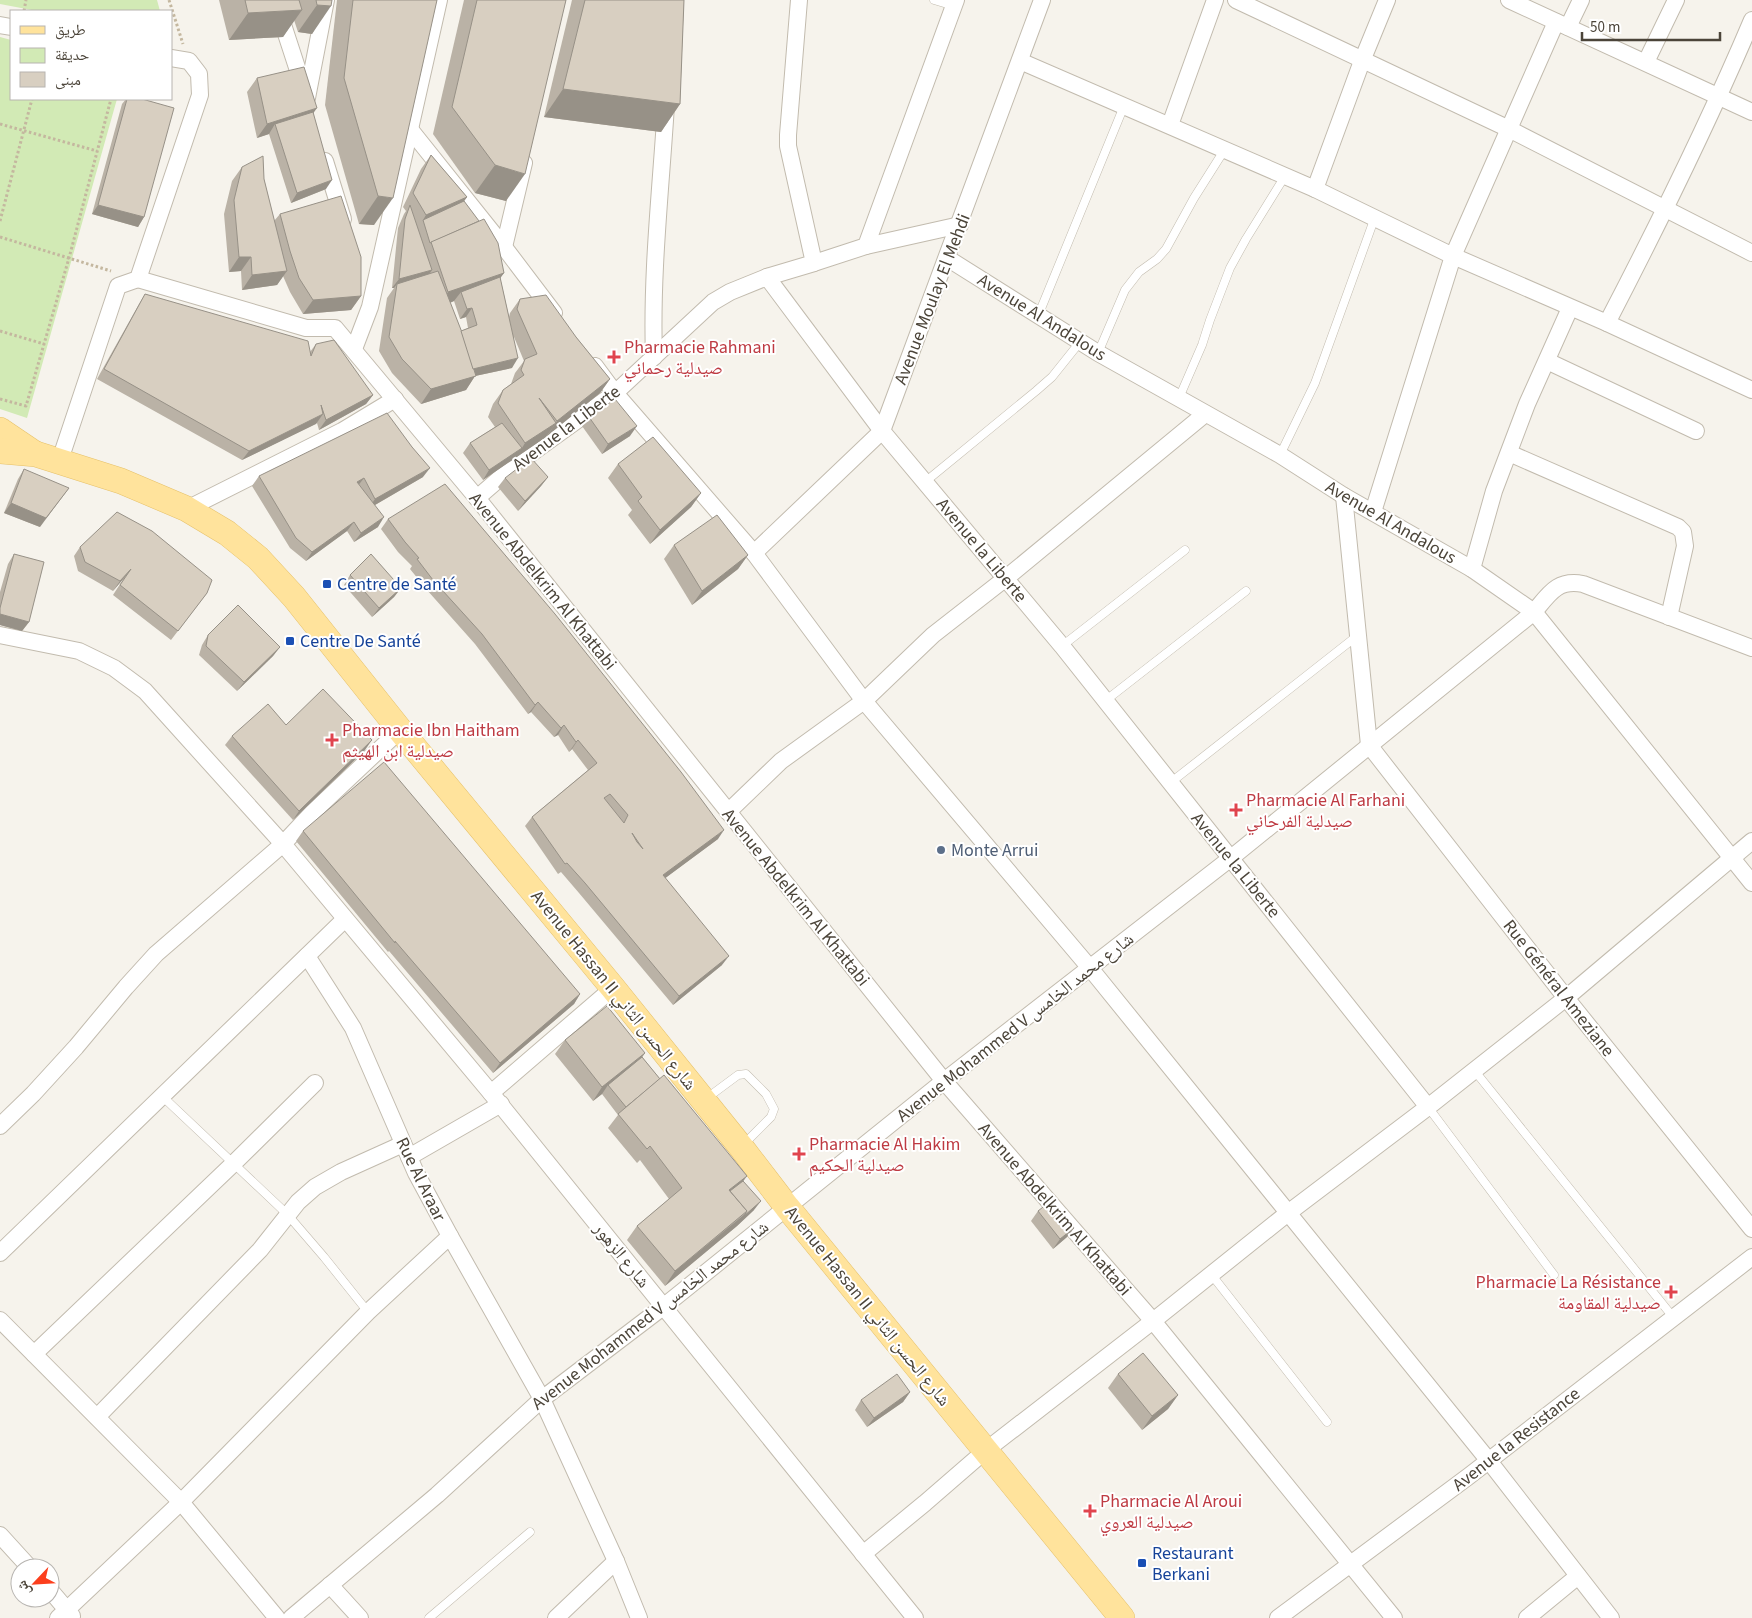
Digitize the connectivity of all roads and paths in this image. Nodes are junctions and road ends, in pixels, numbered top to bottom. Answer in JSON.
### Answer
{"nodes":[{"id":1,"x":169,"y":0,"type":"edge"},
{"id":2,"x":275,"y":0,"type":"edge"},
{"id":3,"x":326,"y":0,"type":"edge"},
{"id":4,"x":439,"y":0,"type":"edge"},
{"id":5,"x":799,"y":0,"type":"edge"},
{"id":6,"x":934,"y":0,"type":"edge"},
{"id":7,"x":1042,"y":0,"type":"edge"},
{"id":8,"x":1216,"y":0,"type":"edge"},
{"id":9,"x":1236,"y":0,"type":"edge"},
{"id":10,"x":1386,"y":0,"type":"edge"},
{"id":11,"x":1511,"y":0,"type":"edge"},
{"id":12,"x":1581,"y":0,"type":"edge"},
{"id":13,"x":1676,"y":0,"type":"edge"},
{"id":14,"x":955,"y":3,"type":"edge"},
{"id":15,"x":1752,"y":20,"type":"edge"},
{"id":16,"x":1562,"y":24,"type":"junction"},
{"id":17,"x":172,"y":58,"type":"edge"},
{"id":18,"x":189,"y":61,"type":"junction"},
{"id":19,"x":1020,"y":61,"type":"junction"},
{"id":20,"x":1362,"y":61,"type":"junction"},
{"id":21,"x":1646,"y":62,"type":"junction"},
{"id":22,"x":667,"y":90,"type":"edge"},
{"id":23,"x":1719,"y":97,"type":"junction"},
{"id":24,"x":32,"y":100,"type":"edge"},
{"id":25,"x":111,"y":100,"type":"edge"},
{"id":26,"x":1124,"y":106,"type":"junction"},
{"id":27,"x":1752,"y":112,"type":"edge"},
{"id":28,"x":0,"y":124,"type":"edge"},
{"id":29,"x":1170,"y":125,"type":"junction"},
{"id":30,"x":409,"y":128,"type":"junction"},
{"id":31,"x":24,"y":130,"type":"junction"},
{"id":32,"x":1509,"y":130,"type":"junction"},
{"id":33,"x":321,"y":148,"type":"edge"},
{"id":34,"x":1224,"y":149,"type":"junction"},
{"id":35,"x":97,"y":151,"type":"junction"},
{"id":36,"x":526,"y":152,"type":"edge"},
{"id":37,"x":1285,"y":176,"type":"junction"},
{"id":38,"x":1315,"y":189,"type":"junction"},
{"id":39,"x":1666,"y":209,"type":"junction"},
{"id":40,"x":1375,"y":216,"type":"junction"},
{"id":41,"x":0,"y":221,"type":"edge"},
{"id":42,"x":960,"y":225,"type":"junction"},
{"id":43,"x":347,"y":232,"type":"edge"},
{"id":44,"x":0,"y":237,"type":"edge"},
{"id":45,"x":866,"y":246,"type":"junction"},
{"id":46,"x":504,"y":247,"type":"junction"},
{"id":47,"x":1752,"y":252,"type":"edge"},
{"id":48,"x":1453,"y":256,"type":"junction"},
{"id":49,"x":69,"y":258,"type":"junction"},
{"id":50,"x":947,"y":258,"type":"junction"},
{"id":51,"x":814,"y":263,"type":"junction"},
{"id":52,"x":767,"y":277,"type":"junction"},
{"id":53,"x":138,"y":279,"type":"junction"},
{"id":54,"x":361,"y":279,"type":"edge"},
{"id":55,"x":370,"y":307,"type":"junction"},
{"id":56,"x":1570,"y":308,"type":"junction"},
{"id":57,"x":1038,"y":316,"type":"junction"},
{"id":58,"x":1607,"y":323,"type":"junction"},
{"id":59,"x":562,"y":324,"type":"edge"},
{"id":60,"x":0,"y":331,"type":"edge"},
{"id":61,"x":1080,"y":342,"type":"junction"},
{"id":62,"x":44,"y":344,"type":"junction"},
{"id":63,"x":354,"y":348,"type":"junction"},
{"id":64,"x":1098,"y":353,"type":"junction"},
{"id":65,"x":586,"y":354,"type":"edge"},
{"id":66,"x":654,"y":357,"type":"junction"},
{"id":67,"x":1546,"y":361,"type":"junction"},
{"id":68,"x":1751,"y":388,"type":"edge"},
{"id":69,"x":615,"y":393,"type":"junction"},
{"id":70,"x":1179,"y":398,"type":"junction"},
{"id":71,"x":0,"y":399,"type":"edge"},
{"id":72,"x":395,"y":399,"type":"junction"},
{"id":73,"x":1205,"y":414,"type":"junction"},
{"id":74,"x":0,"y":430,"type":"edge"},
{"id":75,"x":882,"y":431,"type":"junction"},
{"id":76,"x":1696,"y":431,"type":"dead end"},
{"id":77,"x":0,"y":450,"type":"edge"},
{"id":78,"x":1509,"y":453,"type":"junction"},
{"id":79,"x":36,"y":454,"type":"junction"},
{"id":80,"x":1280,"y":455,"type":"junction"},
{"id":81,"x":60,"y":460,"type":"junction"},
{"id":82,"x":0,"y":465,"type":"edge"},
{"id":83,"x":925,"y":482,"type":"junction"},
{"id":84,"x":1344,"y":496,"type":"junction"},
{"id":85,"x":477,"y":498,"type":"junction"},
{"id":86,"x":187,"y":509,"type":"junction"},
{"id":87,"x":1373,"y":512,"type":"junction"},
{"id":88,"x":1185,"y":550,"type":"dead end"},
{"id":89,"x":754,"y":553,"type":"junction"},
{"id":90,"x":1472,"y":569,"type":"junction"},
{"id":91,"x":1006,"y":578,"type":"junction"},
{"id":92,"x":1246,"y":591,"type":"dead end"},
{"id":93,"x":1534,"y":612,"type":"junction"},
{"id":94,"x":1669,"y":617,"type":"junction"},
{"id":95,"x":0,"y":635,"type":"edge"},
{"id":96,"x":1358,"y":635,"type":"junction"},
{"id":97,"x":1062,"y":646,"type":"junction"},
{"id":98,"x":1752,"y":648,"type":"edge"},
{"id":99,"x":864,"y":701,"type":"junction"},
{"id":100,"x":1104,"y":701,"type":"junction"},
{"id":101,"x":400,"y":730,"type":"junction"},
{"id":102,"x":1370,"y":746,"type":"junction"},
{"id":103,"x":1170,"y":783,"type":"junction"},
{"id":104,"x":728,"y":812,"type":"junction"},
{"id":105,"x":1752,"y":841,"type":"edge"},
{"id":106,"x":283,"y":844,"type":"junction"},
{"id":107,"x":1231,"y":858,"type":"junction"},
{"id":108,"x":1733,"y":858,"type":"junction"},
{"id":109,"x":1752,"y":883,"type":"edge"},
{"id":110,"x":345,"y":919,"type":"junction"},
{"id":111,"x":307,"y":956,"type":"junction"},
{"id":112,"x":1090,"y":968,"type":"junction"},
{"id":113,"x":613,"y":988,"type":"junction"},
{"id":114,"x":1566,"y":998,"type":"junction"},
{"id":115,"x":1474,"y":1070,"type":"junction"},
{"id":116,"x":944,"y":1081,"type":"junction"},
{"id":117,"x":315,"y":1083,"type":"dead end"},
{"id":118,"x":163,"y":1097,"type":"junction"},
{"id":119,"x":496,"y":1098,"type":"junction"},
{"id":120,"x":704,"y":1101,"type":"junction"},
{"id":121,"x":1428,"y":1107,"type":"junction"},
{"id":122,"x":0,"y":1126,"type":"edge"},
{"id":123,"x":741,"y":1147,"type":"junction"},
{"id":124,"x":406,"y":1151,"type":"junction"},
{"id":125,"x":234,"y":1163,"type":"junction"},
{"id":126,"x":787,"y":1206,"type":"junction"},
{"id":127,"x":1288,"y":1213,"type":"junction"},
{"id":128,"x":287,"y":1214,"type":"junction"},
{"id":129,"x":1752,"y":1229,"type":"edge"},
{"id":130,"x":450,"y":1236,"type":"junction"},
{"id":131,"x":0,"y":1253,"type":"edge"},
{"id":132,"x":1752,"y":1257,"type":"edge"},
{"id":133,"x":1211,"y":1274,"type":"junction"},
{"id":134,"x":1554,"y":1275,"type":"dead end"},
{"id":135,"x":663,"y":1306,"type":"junction"},
{"id":136,"x":368,"y":1312,"type":"junction"},
{"id":137,"x":1673,"y":1317,"type":"junction"},
{"id":138,"x":0,"y":1320,"type":"edge"},
{"id":139,"x":1153,"y":1321,"type":"junction"},
{"id":140,"x":34,"y":1354,"type":"junction"},
{"id":141,"x":542,"y":1400,"type":"junction"},
{"id":142,"x":97,"y":1417,"type":"junction"},
{"id":143,"x":1327,"y":1422,"type":"dead end"},
{"id":144,"x":985,"y":1451,"type":"junction"},
{"id":145,"x":1489,"y":1460,"type":"junction"},
{"id":146,"x":181,"y":1502,"type":"junction"},
{"id":147,"x":530,"y":1532,"type":"dead end"},
{"id":148,"x":0,"y":1535,"type":"edge"},
{"id":149,"x":863,"y":1554,"type":"junction"},
{"id":150,"x":21,"y":1558,"type":"edge"},
{"id":151,"x":616,"y":1561,"type":"junction"},
{"id":152,"x":1351,"y":1564,"type":"junction"},
{"id":153,"x":1578,"y":1576,"type":"junction"},
{"id":154,"x":330,"y":1586,"type":"junction"},
{"id":155,"x":66,"y":1615,"type":"edge"},
{"id":156,"x":1535,"y":1616,"type":"edge"},
{"id":157,"x":277,"y":1618,"type":"edge"},
{"id":158,"x":291,"y":1618,"type":"edge"},
{"id":159,"x":360,"y":1618,"type":"edge"},
{"id":160,"x":429,"y":1618,"type":"edge"},
{"id":161,"x":556,"y":1618,"type":"edge"},
{"id":162,"x":639,"y":1618,"type":"edge"},
{"id":163,"x":915,"y":1618,"type":"edge"},
{"id":164,"x":1122,"y":1618,"type":"edge"},
{"id":165,"x":1278,"y":1618,"type":"edge"},
{"id":166,"x":1394,"y":1618,"type":"edge"},
{"id":167,"x":1611,"y":1618,"type":"edge"}],
"edges":[{"from":1,"to":18,"type":"path"},
{"from":2,"to":3,"type":"street"},
{"from":4,"to":30,"type":"street"},
{"from":5,"to":51,"type":"street"},
{"from":6,"to":14,"type":"lane"},
{"from":7,"to":19,"type":"street","name":"Avenue Moulay El Mehdi"},
{"from":8,"to":29,"type":"street"},
{"from":9,"to":20,"type":"street"},
{"from":10,"to":20,"type":"street"},
{"from":11,"to":16,"type":"street"},
{"from":12,"to":16,"type":"street"},
{"from":13,"to":21,"type":"street"},
{"from":14,"to":45,"type":"street"},
{"from":15,"to":23,"type":"street"},
{"from":16,"to":21,"type":"street"},
{"from":16,"to":32,"type":"street"},
{"from":17,"to":18,"type":"street"},
{"from":18,"to":53,"type":"street"},
{"from":19,"to":26,"type":"street"},
{"from":19,"to":42,"type":"street","name":"Avenue Moulay El Mehdi"},
{"from":20,"to":32,"type":"street"},
{"from":20,"to":38,"type":"street"},
{"from":21,"to":23,"type":"street"},
{"from":22,"to":66,"type":"street"},
{"from":23,"to":27,"type":"street"},
{"from":23,"to":39,"type":"street"},
{"from":24,"to":31,"type":"path"},
{"from":25,"to":35,"type":"path"},
{"from":26,"to":29,"type":"street"},
{"from":26,"to":57,"type":"lane"},
{"from":28,"to":31,"type":"path"},
{"from":29,"to":34,"type":"street"},
{"from":30,"to":46,"type":"street"},
{"from":30,"to":55,"type":"street"},
{"from":31,"to":35,"type":"path"},
{"from":31,"to":41,"type":"path"},
{"from":32,"to":39,"type":"street"},
{"from":32,"to":48,"type":"street"},
{"from":33,"to":43,"type":"street"},
{"from":34,"to":37,"type":"street"},
{"from":34,"to":64,"type":"lane"},
{"from":35,"to":49,"type":"path"},
{"from":36,"to":46,"type":"street"},
{"from":37,"to":38,"type":"street"},
{"from":37,"to":70,"type":"lane"},
{"from":38,"to":40,"type":"street"},
{"from":39,"to":47,"type":"street"},
{"from":39,"to":58,"type":"street"},
{"from":40,"to":48,"type":"street"},
{"from":40,"to":80,"type":"lane"},
{"from":42,"to":45,"type":"street"},
{"from":42,"to":50,"type":"street","name":"Avenue Moulay El Mehdi"},
{"from":44,"to":49,"type":"path"},
{"from":45,"to":51,"type":"street"},
{"from":46,"to":59,"type":"street"},
{"from":48,"to":56,"type":"street"},
{"from":48,"to":87,"type":"street"},
{"from":49,"to":53,"type":"path"},
{"from":49,"to":62,"type":"path"},
{"from":50,"to":57,"type":"street","name":"Avenue Al Andalous"},
{"from":50,"to":75,"type":"street","name":"Avenue Moulay El Mehdi"},
{"from":51,"to":52,"type":"street"},
{"from":52,"to":66,"type":"street","name":"Avenue la Liberte"},
{"from":52,"to":75,"type":"street","name":"Avenue la Liberte"},
{"from":53,"to":63,"type":"street","name":"Avenue Abdelkrim Al Khattabi"},
{"from":53,"to":81,"type":"street"},
{"from":54,"to":55,"type":"street"},
{"from":55,"to":63,"type":"street"},
{"from":56,"to":58,"type":"street"},
{"from":56,"to":67,"type":"street"},
{"from":57,"to":61,"type":"street","name":"Avenue Al Andalous"},
{"from":58,"to":68,"type":"street"},
{"from":60,"to":62,"type":"path"},
{"from":61,"to":64,"type":"street","name":"Avenue Al Andalous"},
{"from":61,"to":83,"type":"lane"},
{"from":62,"to":71,"type":"path"},
{"from":63,"to":72,"type":"street","name":"Avenue Abdelkrim Al Khattabi"},
{"from":64,"to":70,"type":"street","name":"Avenue Al Andalous"},
{"from":65,"to":69,"type":"street"},
{"from":66,"to":69,"type":"street","name":"Avenue la Liberte"},
{"from":67,"to":76,"type":"street"},
{"from":67,"to":78,"type":"street"},
{"from":69,"to":85,"type":"street","name":"Avenue la Liberte"},
{"from":69,"to":89,"type":"street"},
{"from":70,"to":73,"type":"street","name":"Avenue Al Andalous"},
{"from":72,"to":85,"type":"street","name":"Avenue Abdelkrim Al Khattabi"},
{"from":72,"to":86,"type":"street"},
{"from":73,"to":80,"type":"street","name":"Avenue Al Andalous"},
{"from":73,"to":91,"type":"street"},
{"from":74,"to":79,"type":"main road","name":"Avenue Hassan II شارع الحسن الثاني"},
{"from":75,"to":83,"type":"street","name":"Avenue la Liberte"},
{"from":75,"to":89,"type":"street","name":"Avenue Moulay El Mehdi"},
{"from":77,"to":79,"type":"main road","name":"Avenue Hassan II شارع الحسن الثاني"},
{"from":78,"to":90,"type":"street"},
{"from":78,"to":94,"type":"street"},
{"from":79,"to":81,"type":"main road","name":"Avenue Hassan II شارع الحسن الثاني"},
{"from":79,"to":82,"type":"street"},
{"from":80,"to":84,"type":"street","name":"Avenue Al Andalous"},
{"from":81,"to":86,"type":"main road","name":"Avenue Hassan II شارع الحسن الثاني"},
{"from":83,"to":91,"type":"street","name":"Avenue la Liberte"},
{"from":84,"to":87,"type":"street","name":"Avenue Al Andalous"},
{"from":84,"to":96,"type":"street"},
{"from":85,"to":104,"type":"street","name":"Avenue Abdelkrim Al Khattabi"},
{"from":86,"to":101,"type":"main road","name":"Avenue Hassan II شارع الحسن الثاني"},
{"from":87,"to":90,"type":"street","name":"Avenue Al Andalous"},
{"from":88,"to":97,"type":"lane"},
{"from":89,"to":99,"type":"street"},
{"from":90,"to":93,"type":"street","name":"Avenue Al Andalous"},
{"from":91,"to":97,"type":"street","name":"Avenue la Liberte"},
{"from":91,"to":99,"type":"street"},
{"from":92,"to":100,"type":"lane"},
{"from":93,"to":94,"type":"street","name":"Avenue Mohammed V شارع محمد الخامس"},
{"from":93,"to":102,"type":"street","name":"Avenue Mohammed V شارع محمد الخامس"},
{"from":93,"to":108,"type":"street","name":"Avenue Al Andalous"},
{"from":94,"to":98,"type":"street","name":"Avenue Mohammed V شارع محمد الخامس"},
{"from":95,"to":106,"type":"street","name":"شارع الزهور"},
{"from":96,"to":102,"type":"street"},
{"from":96,"to":103,"type":"lane"},
{"from":97,"to":100,"type":"street","name":"Avenue la Liberte"},
{"from":99,"to":104,"type":"street"},
{"from":99,"to":112,"type":"street"},
{"from":100,"to":103,"type":"street","name":"Avenue la Liberte"},
{"from":101,"to":106,"type":"street"},
{"from":101,"to":113,"type":"main road","name":"Avenue Hassan II شارع الحسن الثاني"},
{"from":102,"to":107,"type":"street","name":"Avenue Mohammed V شارع محمد الخامس"},
{"from":102,"to":114,"type":"street","name":"Rue Général Ameziane"},
{"from":103,"to":107,"type":"street","name":"Avenue la Liberte"},
{"from":104,"to":116,"type":"street","name":"Avenue Abdelkrim Al Khattabi"},
{"from":105,"to":108,"type":"street"},
{"from":106,"to":110,"type":"street","name":"شارع الزهور"},
{"from":106,"to":122,"type":"street"},
{"from":107,"to":112,"type":"street","name":"Avenue Mohammed V شارع محمد الخامس"},
{"from":107,"to":121,"type":"street","name":"Avenue la Liberte"},
{"from":108,"to":109,"type":"street","name":"Avenue Al Andalous"},
{"from":108,"to":114,"type":"street"},
{"from":110,"to":111,"type":"street"},
{"from":110,"to":119,"type":"street","name":"شارع الزهور"},
{"from":111,"to":118,"type":"street"},
{"from":111,"to":124,"type":"street","name":"Rue Al Araar"},
{"from":112,"to":116,"type":"street","name":"Avenue Mohammed V شارع محمد الخامس"},
{"from":112,"to":127,"type":"street"},
{"from":113,"to":119,"type":"street"},
{"from":113,"to":120,"type":"main road","name":"Avenue Hassan II شارع الحسن الثاني"},
{"from":114,"to":115,"type":"street"},
{"from":114,"to":129,"type":"street","name":"Rue Général Ameziane"},
{"from":115,"to":121,"type":"street"},
{"from":115,"to":137,"type":"lane"},
{"from":116,"to":126,"type":"street","name":"Avenue Mohammed V شارع محمد الخامس"},
{"from":116,"to":139,"type":"street","name":"Avenue Abdelkrim Al Khattabi"},
{"from":117,"to":125,"type":"street"},
{"from":118,"to":125,"type":"lane"},
{"from":118,"to":131,"type":"street"},
{"from":119,"to":124,"type":"street"},
{"from":119,"to":135,"type":"street","name":"شارع الزهور"},
{"from":120,"to":123,"type":"main road","name":"Avenue Hassan II شارع الحسن الثاني"},
{"from":120,"to":123,"type":"lane"},
{"from":121,"to":127,"type":"street"},
{"from":121,"to":134,"type":"lane"},
{"from":123,"to":126,"type":"main road","name":"Avenue Hassan II شارع الحسن الثاني"},
{"from":124,"to":128,"type":"street"},
{"from":124,"to":130,"type":"street","name":"Rue Al Araar"},
{"from":125,"to":128,"type":"lane"},
{"from":125,"to":140,"type":"street"},
{"from":126,"to":135,"type":"street","name":"Avenue Mohammed V شارع محمد الخامس"},
{"from":126,"to":144,"type":"main road","name":"Avenue Hassan II شارع الحسن الثاني"},
{"from":127,"to":133,"type":"street"},
{"from":127,"to":145,"type":"street"},
{"from":128,"to":136,"type":"lane"},
{"from":128,"to":142,"type":"street"},
{"from":130,"to":136,"type":"street"},
{"from":130,"to":141,"type":"street","name":"Rue Al Araar"},
{"from":132,"to":137,"type":"street","name":"Avenue la Resistance"},
{"from":133,"to":139,"type":"street"},
{"from":133,"to":143,"type":"lane"},
{"from":135,"to":141,"type":"street","name":"Avenue Mohammed V شارع محمد الخامس"},
{"from":135,"to":149,"type":"street","name":"شارع الزهور"},
{"from":136,"to":146,"type":"street"},
{"from":137,"to":145,"type":"street","name":"Avenue la Resistance"},
{"from":138,"to":140,"type":"street"},
{"from":139,"to":144,"type":"street"},
{"from":139,"to":152,"type":"street","name":"Avenue Abdelkrim Al Khattabi"},
{"from":140,"to":142,"type":"street"},
{"from":141,"to":151,"type":"street","name":"Rue Al Araar"},
{"from":141,"to":154,"type":"street","name":"Avenue Mohammed V شارع محمد الخامس"},
{"from":142,"to":146,"type":"street"},
{"from":144,"to":149,"type":"street"},
{"from":144,"to":164,"type":"main road","name":"Avenue Hassan II شارع الحسن الثاني"},
{"from":145,"to":152,"type":"street","name":"Avenue la Resistance"},
{"from":145,"to":153,"type":"street"},
{"from":146,"to":155,"type":"street"},
{"from":146,"to":157,"type":"street"},
{"from":147,"to":160,"type":"lane"},
{"from":148,"to":150,"type":"street"},
{"from":149,"to":163,"type":"street","name":"شارع الزهور"},
{"from":151,"to":161,"type":"street"},
{"from":151,"to":162,"type":"street","name":"Rue Al Araar"},
{"from":152,"to":165,"type":"street","name":"Avenue la Resistance"},
{"from":152,"to":166,"type":"street","name":"Avenue Abdelkrim Al Khattabi"},
{"from":153,"to":156,"type":"street"},
{"from":153,"to":167,"type":"street"},
{"from":154,"to":158,"type":"street","name":"Avenue Mohammed V شارع محمد الخامس"},
{"from":154,"to":159,"type":"street"}]}
